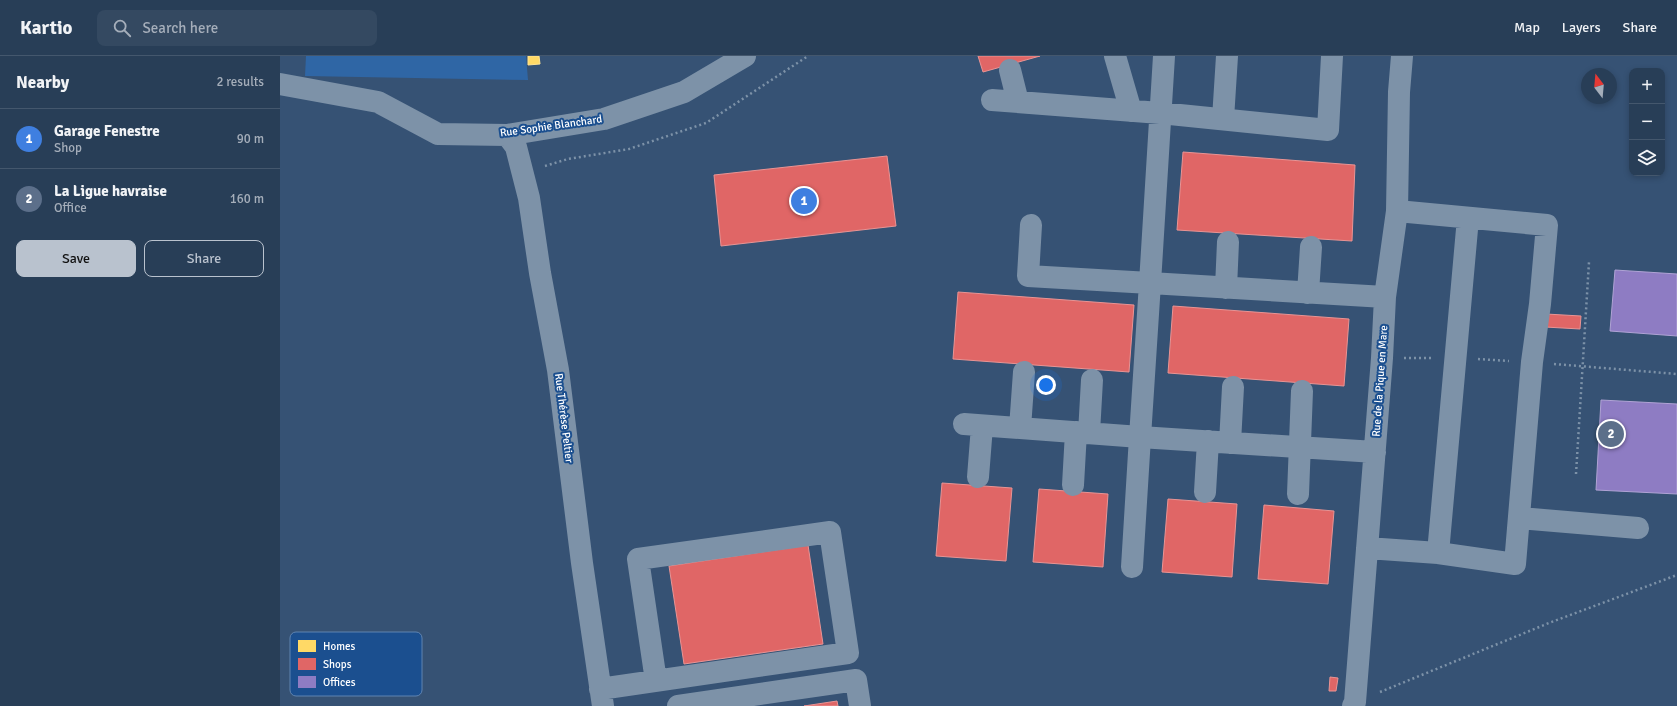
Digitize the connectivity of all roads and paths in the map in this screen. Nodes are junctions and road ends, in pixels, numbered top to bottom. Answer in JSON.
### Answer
{"nodes":[{"id":1,"x":745,"y":56,"type":"edge"},
{"id":2,"x":808,"y":56,"type":"edge"},
{"id":3,"x":1115,"y":56,"type":"edge"},
{"id":4,"x":1164,"y":56,"type":"edge"},
{"id":5,"x":1227,"y":56,"type":"edge"},
{"id":6,"x":1332,"y":56,"type":"edge"},
{"id":7,"x":1402,"y":56,"type":"edge"},
{"id":8,"x":1010,"y":70,"type":"dead end"},
{"id":9,"x":280,"y":84,"type":"edge"},
{"id":10,"x":992,"y":100,"type":"dead end"},
{"id":11,"x":1018,"y":102,"type":"junction"},
{"id":12,"x":1131,"y":111,"type":"junction"},
{"id":13,"x":1160,"y":113,"type":"junction"},
{"id":14,"x":1223,"y":119,"type":"junction"},
{"id":15,"x":506,"y":135,"type":"junction"},
{"id":16,"x":523,"y":173,"type":"junction"},
{"id":17,"x":1397,"y":211,"type":"junction"},
{"id":18,"x":1468,"y":218,"type":"junction"},
{"id":19,"x":1031,"y":225,"type":"dead end"},
{"id":20,"x":1228,"y":242,"type":"dead end"},
{"id":21,"x":1311,"y":247,"type":"dead end"},
{"id":22,"x":1590,"y":262,"type":"dead end"},
{"id":23,"x":1150,"y":283,"type":"junction"},
{"id":24,"x":1226,"y":288,"type":"junction"},
{"id":25,"x":1308,"y":293,"type":"junction"},
{"id":26,"x":1385,"y":297,"type":"junction"},
{"id":27,"x":1024,"y":372,"type":"dead end"},
{"id":28,"x":1092,"y":380,"type":"dead end"},
{"id":29,"x":1233,"y":387,"type":"dead end"},
{"id":30,"x":1302,"y":391,"type":"dead end"},
{"id":31,"x":1020,"y":428,"type":"junction"},
{"id":32,"x":1082,"y":433,"type":"junction"},
{"id":33,"x":1140,"y":437,"type":"junction"},
{"id":34,"x":1208,"y":441,"type":"junction"},
{"id":35,"x":1230,"y":442,"type":"junction"},
{"id":36,"x":1300,"y":447,"type":"junction"},
{"id":37,"x":1375,"y":452,"type":"junction"},
{"id":38,"x":1576,"y":474,"type":"dead end"},
{"id":39,"x":978,"y":477,"type":"dead end"},
{"id":40,"x":1072,"y":485,"type":"dead end"},
{"id":41,"x":1205,"y":492,"type":"dead end"},
{"id":42,"x":1298,"y":494,"type":"dead end"},
{"id":43,"x":1520,"y":518,"type":"junction"},
{"id":44,"x":1638,"y":528,"type":"dead end"},
{"id":45,"x":1367,"y":548,"type":"junction"},
{"id":46,"x":1438,"y":553,"type":"junction"},
{"id":47,"x":1132,"y":567,"type":"dead end"},
{"id":48,"x":1677,"y":575,"type":"edge"},
{"id":49,"x":656,"y":681,"type":"junction"},
{"id":50,"x":602,"y":697,"type":"edge"},
{"id":51,"x":1354,"y":704,"type":"edge"},
{"id":52,"x":678,"y":706,"type":"edge"},
{"id":53,"x":860,"y":706,"type":"edge"}],
"edges":[{"from":1,"to":15,"type":"street","name":"Rue Sophie Blanchard"},
{"from":2,"to":16,"type":"path"},
{"from":3,"to":12,"type":"street"},
{"from":4,"to":13,"type":"street"},
{"from":5,"to":14,"type":"street"},
{"from":6,"to":14,"type":"street"},
{"from":7,"to":17,"type":"street","name":"Rue de la Pique en Mare"},
{"from":8,"to":11,"type":"street"},
{"from":9,"to":15,"type":"street","name":"Rue Sophie Blanchard"},
{"from":10,"to":11,"type":"street"},
{"from":11,"to":12,"type":"street"},
{"from":12,"to":13,"type":"street"},
{"from":13,"to":14,"type":"street"},
{"from":13,"to":23,"type":"street"},
{"from":15,"to":16,"type":"street","name":"Rue Thérèse Peltier"},
{"from":16,"to":50,"type":"street","name":"Rue Thérèse Peltier"},
{"from":17,"to":18,"type":"street"},
{"from":17,"to":26,"type":"street","name":"Rue de la Pique en Mare"},
{"from":18,"to":43,"type":"street"},
{"from":18,"to":46,"type":"street"},
{"from":19,"to":23,"type":"street"},
{"from":20,"to":24,"type":"street"},
{"from":21,"to":25,"type":"street"},
{"from":22,"to":38,"type":"path"},
{"from":23,"to":24,"type":"street"},
{"from":23,"to":33,"type":"street"},
{"from":24,"to":25,"type":"street"},
{"from":25,"to":26,"type":"street"},
{"from":26,"to":37,"type":"street","name":"Rue de la Pique en Mare"},
{"from":27,"to":31,"type":"street"},
{"from":28,"to":32,"type":"street"},
{"from":29,"to":35,"type":"street"},
{"from":30,"to":36,"type":"street"},
{"from":31,"to":32,"type":"street"},
{"from":31,"to":39,"type":"street"},
{"from":32,"to":33,"type":"street"},
{"from":32,"to":40,"type":"street"},
{"from":33,"to":34,"type":"street"},
{"from":33,"to":47,"type":"street"},
{"from":34,"to":35,"type":"street"},
{"from":34,"to":41,"type":"street"},
{"from":35,"to":36,"type":"street"},
{"from":36,"to":37,"type":"street"},
{"from":36,"to":42,"type":"street"},
{"from":37,"to":45,"type":"street","name":"Rue de la Pique en Mare"},
{"from":43,"to":44,"type":"street"},
{"from":43,"to":46,"type":"street"},
{"from":45,"to":46,"type":"street"},
{"from":45,"to":51,"type":"street","name":"Rue de la Pique en Mare"},
{"from":48,"to":51,"type":"path"},
{"from":49,"to":49,"type":"street"},
{"from":49,"to":50,"type":"street"},
{"from":52,"to":53,"type":"street"}]}
